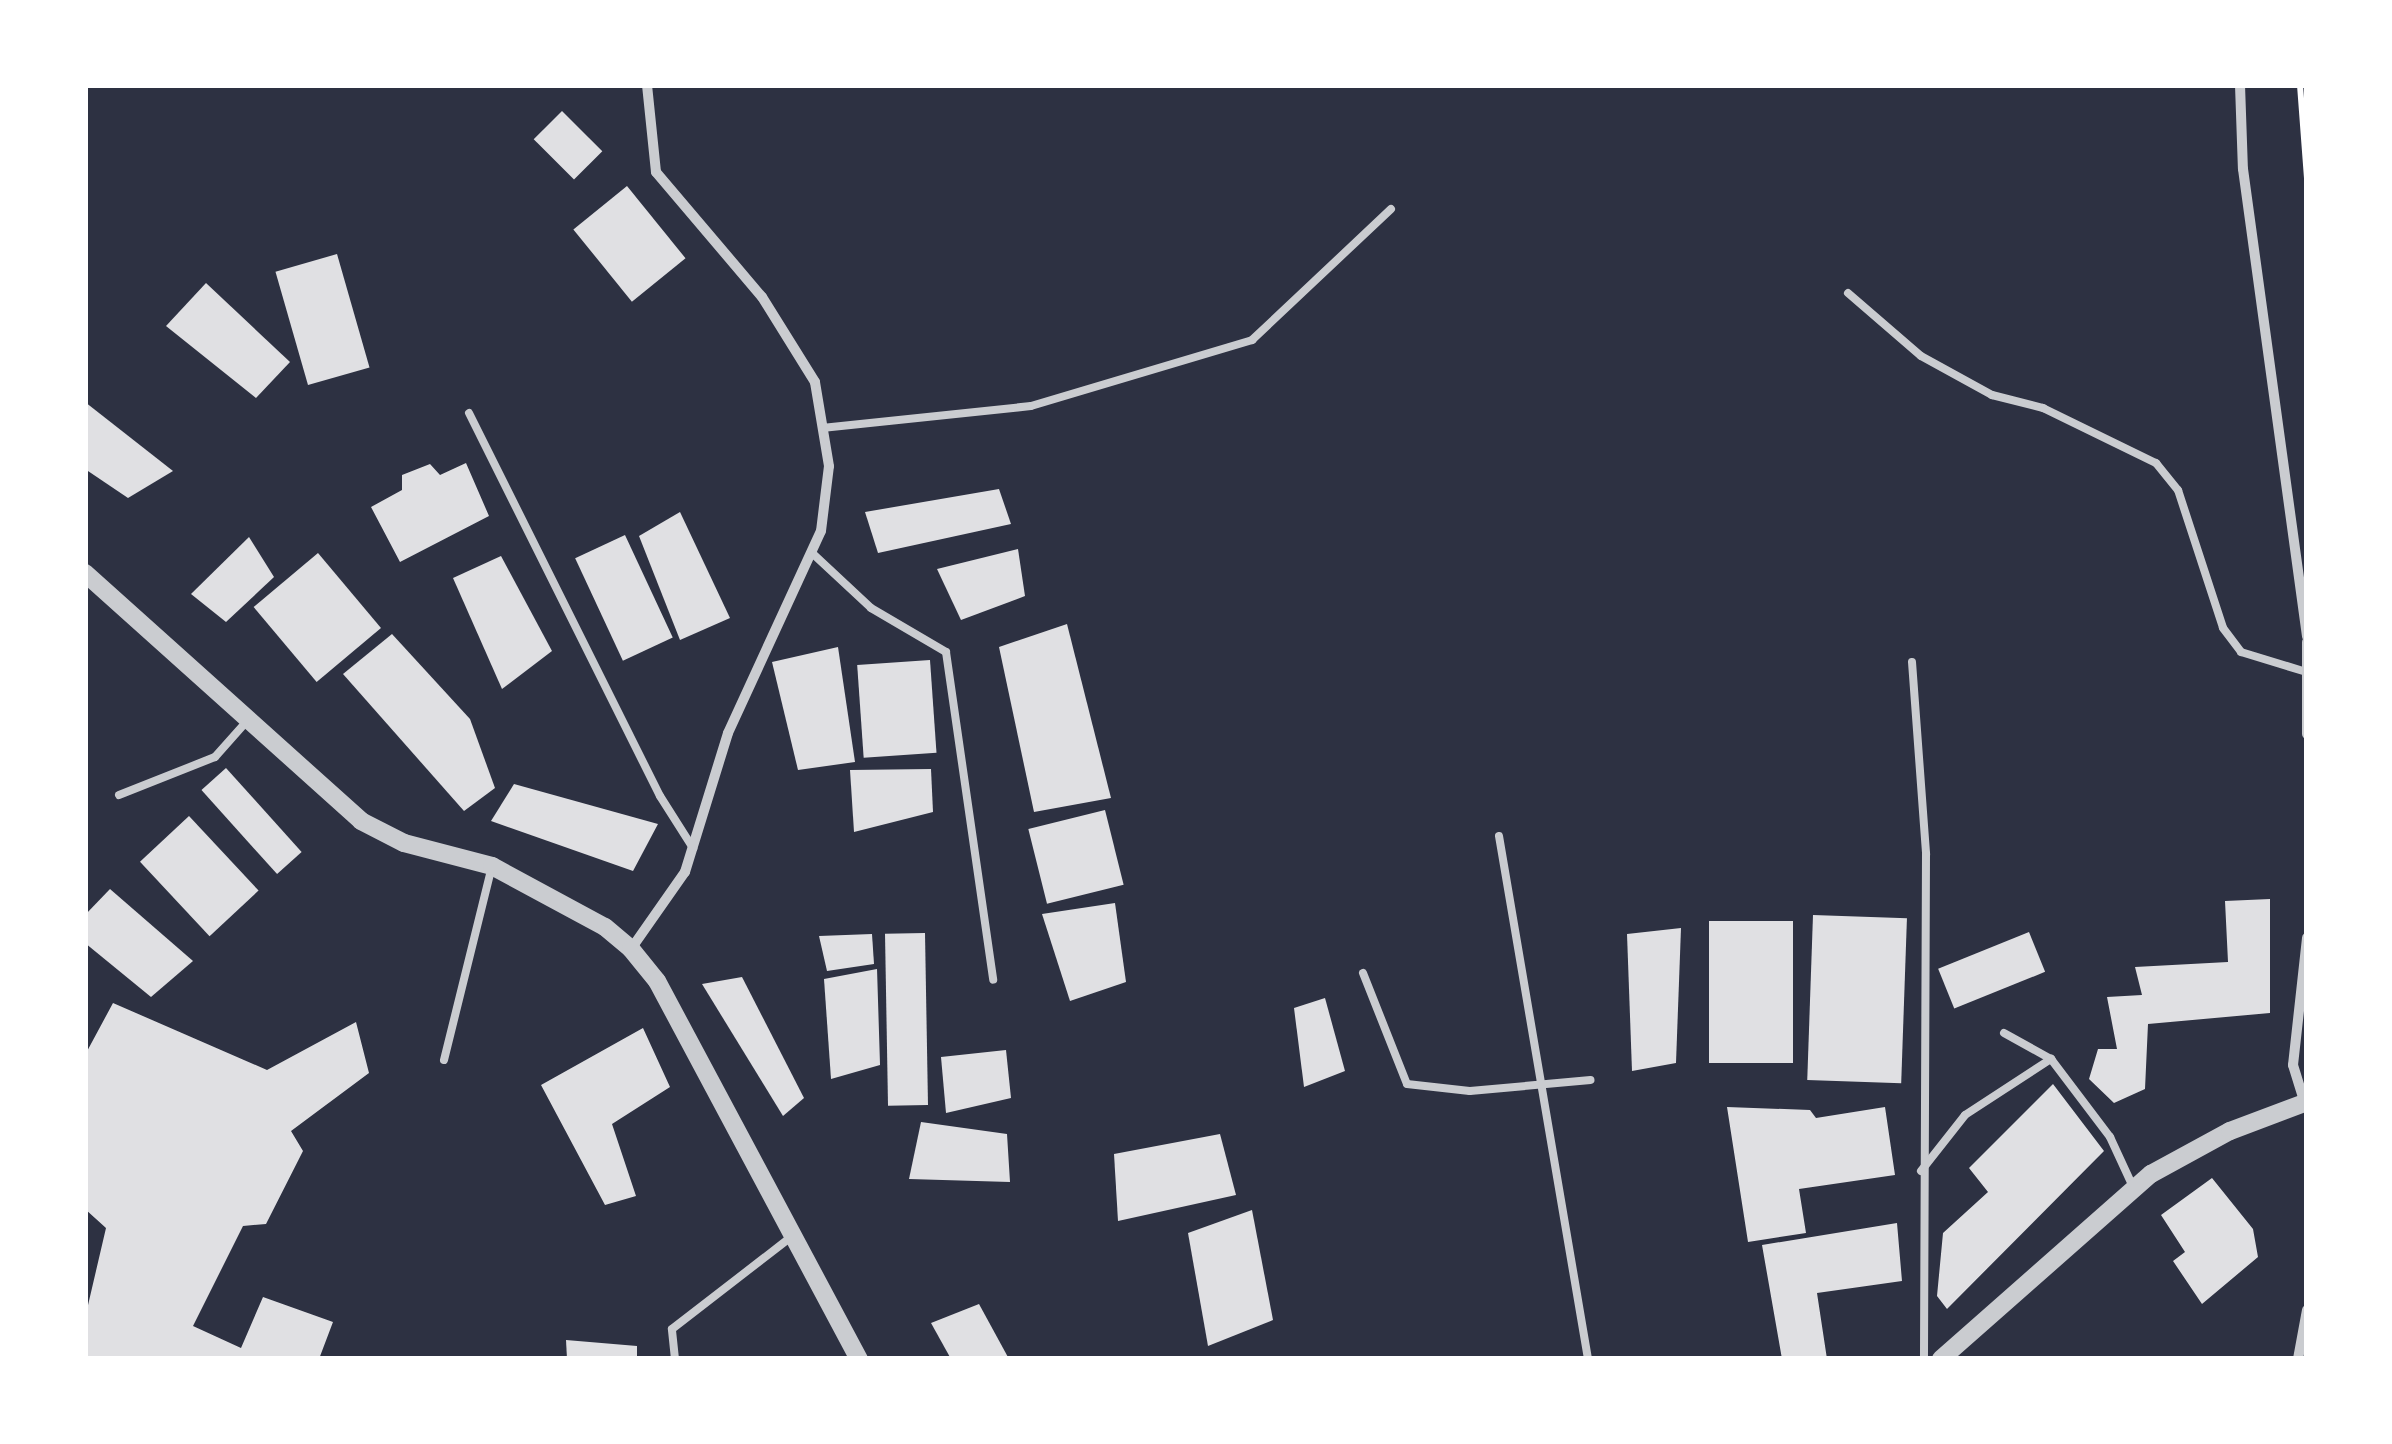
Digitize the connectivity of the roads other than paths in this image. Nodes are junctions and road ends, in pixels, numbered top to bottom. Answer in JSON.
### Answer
{"nodes":[{"id":1,"x":647,"y":85,"type":"edge"},
{"id":2,"x":2240,"y":85,"type":"edge"},
{"id":3,"x":1392,"y":209,"type":"dead end"},
{"id":4,"x":1848,"y":293,"type":"dead end"},
{"id":5,"x":469,"y":413,"type":"dead end"},
{"id":6,"x":822,"y":428,"type":"junction"},
{"id":7,"x":811,"y":552,"type":"junction"},
{"id":8,"x":85,"y":573,"type":"edge"},
{"id":9,"x":2307,"y":639,"type":"edge"},
{"id":10,"x":1912,"y":662,"type":"dead end"},
{"id":11,"x":2303,"y":671,"type":"junction"},
{"id":12,"x":247,"y":721,"type":"junction"},
{"id":13,"x":2307,"y":734,"type":"edge"},
{"id":14,"x":119,"y":795,"type":"dead end"},
{"id":15,"x":1499,"y":836,"type":"dead end"},
{"id":16,"x":693,"y":848,"type":"junction"},
{"id":17,"x":492,"y":866,"type":"junction"},
{"id":18,"x":2307,"y":938,"type":"edge"},
{"id":19,"x":631,"y":950,"type":"junction"},
{"id":20,"x":1364,"y":973,"type":"dead end"},
{"id":21,"x":993,"y":980,"type":"dead end"},
{"id":22,"x":2004,"y":1033,"type":"dead end"},
{"id":23,"x":2051,"y":1059,"type":"junction"},
{"id":24,"x":444,"y":1060,"type":"dead end"},
{"id":25,"x":1590,"y":1080,"type":"dead end"},
{"id":26,"x":1546,"y":1084,"type":"junction"},
{"id":27,"x":2306,"y":1104,"type":"edge"},
{"id":28,"x":1921,"y":1170,"type":"junction"},
{"id":29,"x":2134,"y":1189,"type":"junction"},
{"id":30,"x":792,"y":1237,"type":"junction"},
{"id":31,"x":2307,"y":1310,"type":"edge"},
{"id":32,"x":674,"y":1359,"type":"edge"},
{"id":33,"x":859,"y":1359,"type":"edge"},
{"id":34,"x":1588,"y":1359,"type":"edge"},
{"id":35,"x":1924,"y":1359,"type":"edge"},
{"id":36,"x":1942,"y":1359,"type":"edge"},
{"id":37,"x":2298,"y":1359,"type":"edge"}],
"edges":[{"from":1,"to":6,"type":"street"},
{"from":2,"to":9,"type":"street"},
{"from":3,"to":6,"type":"lane"},
{"from":4,"to":11,"type":"lane"},
{"from":5,"to":16,"type":"lane"},
{"from":6,"to":7,"type":"street"},
{"from":7,"to":16,"type":"street"},
{"from":7,"to":21,"type":"lane"},
{"from":8,"to":12,"type":"street"},
{"from":9,"to":11,"type":"street"},
{"from":10,"to":28,"type":"lane"},
{"from":11,"to":13,"type":"street"},
{"from":12,"to":14,"type":"lane"},
{"from":12,"to":17,"type":"street"},
{"from":15,"to":26,"type":"lane"},
{"from":16,"to":19,"type":"street"},
{"from":17,"to":19,"type":"street"},
{"from":17,"to":24,"type":"lane"},
{"from":18,"to":27,"type":"street"},
{"from":19,"to":30,"type":"street"},
{"from":20,"to":26,"type":"lane"},
{"from":22,"to":23,"type":"lane"},
{"from":23,"to":28,"type":"lane"},
{"from":23,"to":29,"type":"lane"},
{"from":25,"to":26,"type":"lane"},
{"from":26,"to":34,"type":"lane"},
{"from":27,"to":29,"type":"street"},
{"from":28,"to":35,"type":"lane"},
{"from":29,"to":36,"type":"street"},
{"from":30,"to":32,"type":"lane"},
{"from":30,"to":33,"type":"street"},
{"from":31,"to":37,"type":"street"}]}
